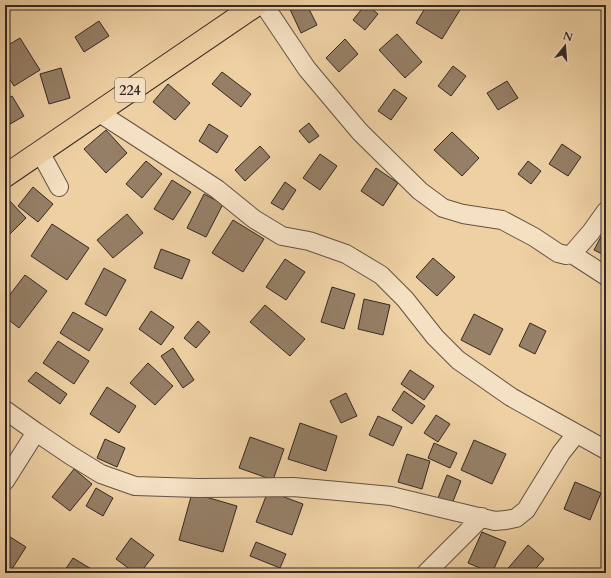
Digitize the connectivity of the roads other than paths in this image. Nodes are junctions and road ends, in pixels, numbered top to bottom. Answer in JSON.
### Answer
{"nodes":[{"id":1,"x":256,"y":5,"type":"edge"},
{"id":2,"x":264,"y":5,"type":"edge"},
{"id":3,"x":98,"y":112,"type":"junction"},
{"id":4,"x":40,"y":152,"type":"junction"},
{"id":5,"x":5,"y":176,"type":"edge"},
{"id":6,"x":59,"y":187,"type":"dead end"},
{"id":7,"x":606,"y":210,"type":"edge"},
{"id":8,"x":572,"y":254,"type":"junction"},
{"id":9,"x":606,"y":276,"type":"edge"},
{"id":10,"x":5,"y":410,"type":"edge"},
{"id":11,"x":36,"y":432,"type":"junction"},
{"id":12,"x":576,"y":434,"type":"junction"},
{"id":13,"x":606,"y":450,"type":"edge"},
{"id":14,"x":5,"y":481,"type":"edge"},
{"id":15,"x":482,"y":518,"type":"junction"},
{"id":16,"x":426,"y":573,"type":"edge"}],
"edges":[{"from":1,"to":3,"type":"main road","number":"224"},
{"from":2,"to":8,"type":"street"},
{"from":3,"to":4,"type":"main road","number":"224"},
{"from":3,"to":12,"type":"street"},
{"from":4,"to":5,"type":"main road","number":"224"},
{"from":4,"to":6,"type":"street"},
{"from":7,"to":8,"type":"street"},
{"from":8,"to":9,"type":"street"},
{"from":10,"to":11,"type":"street"},
{"from":11,"to":14,"type":"street"},
{"from":11,"to":15,"type":"street"},
{"from":12,"to":13,"type":"street"},
{"from":12,"to":15,"type":"street"},
{"from":15,"to":16,"type":"street"}]}
